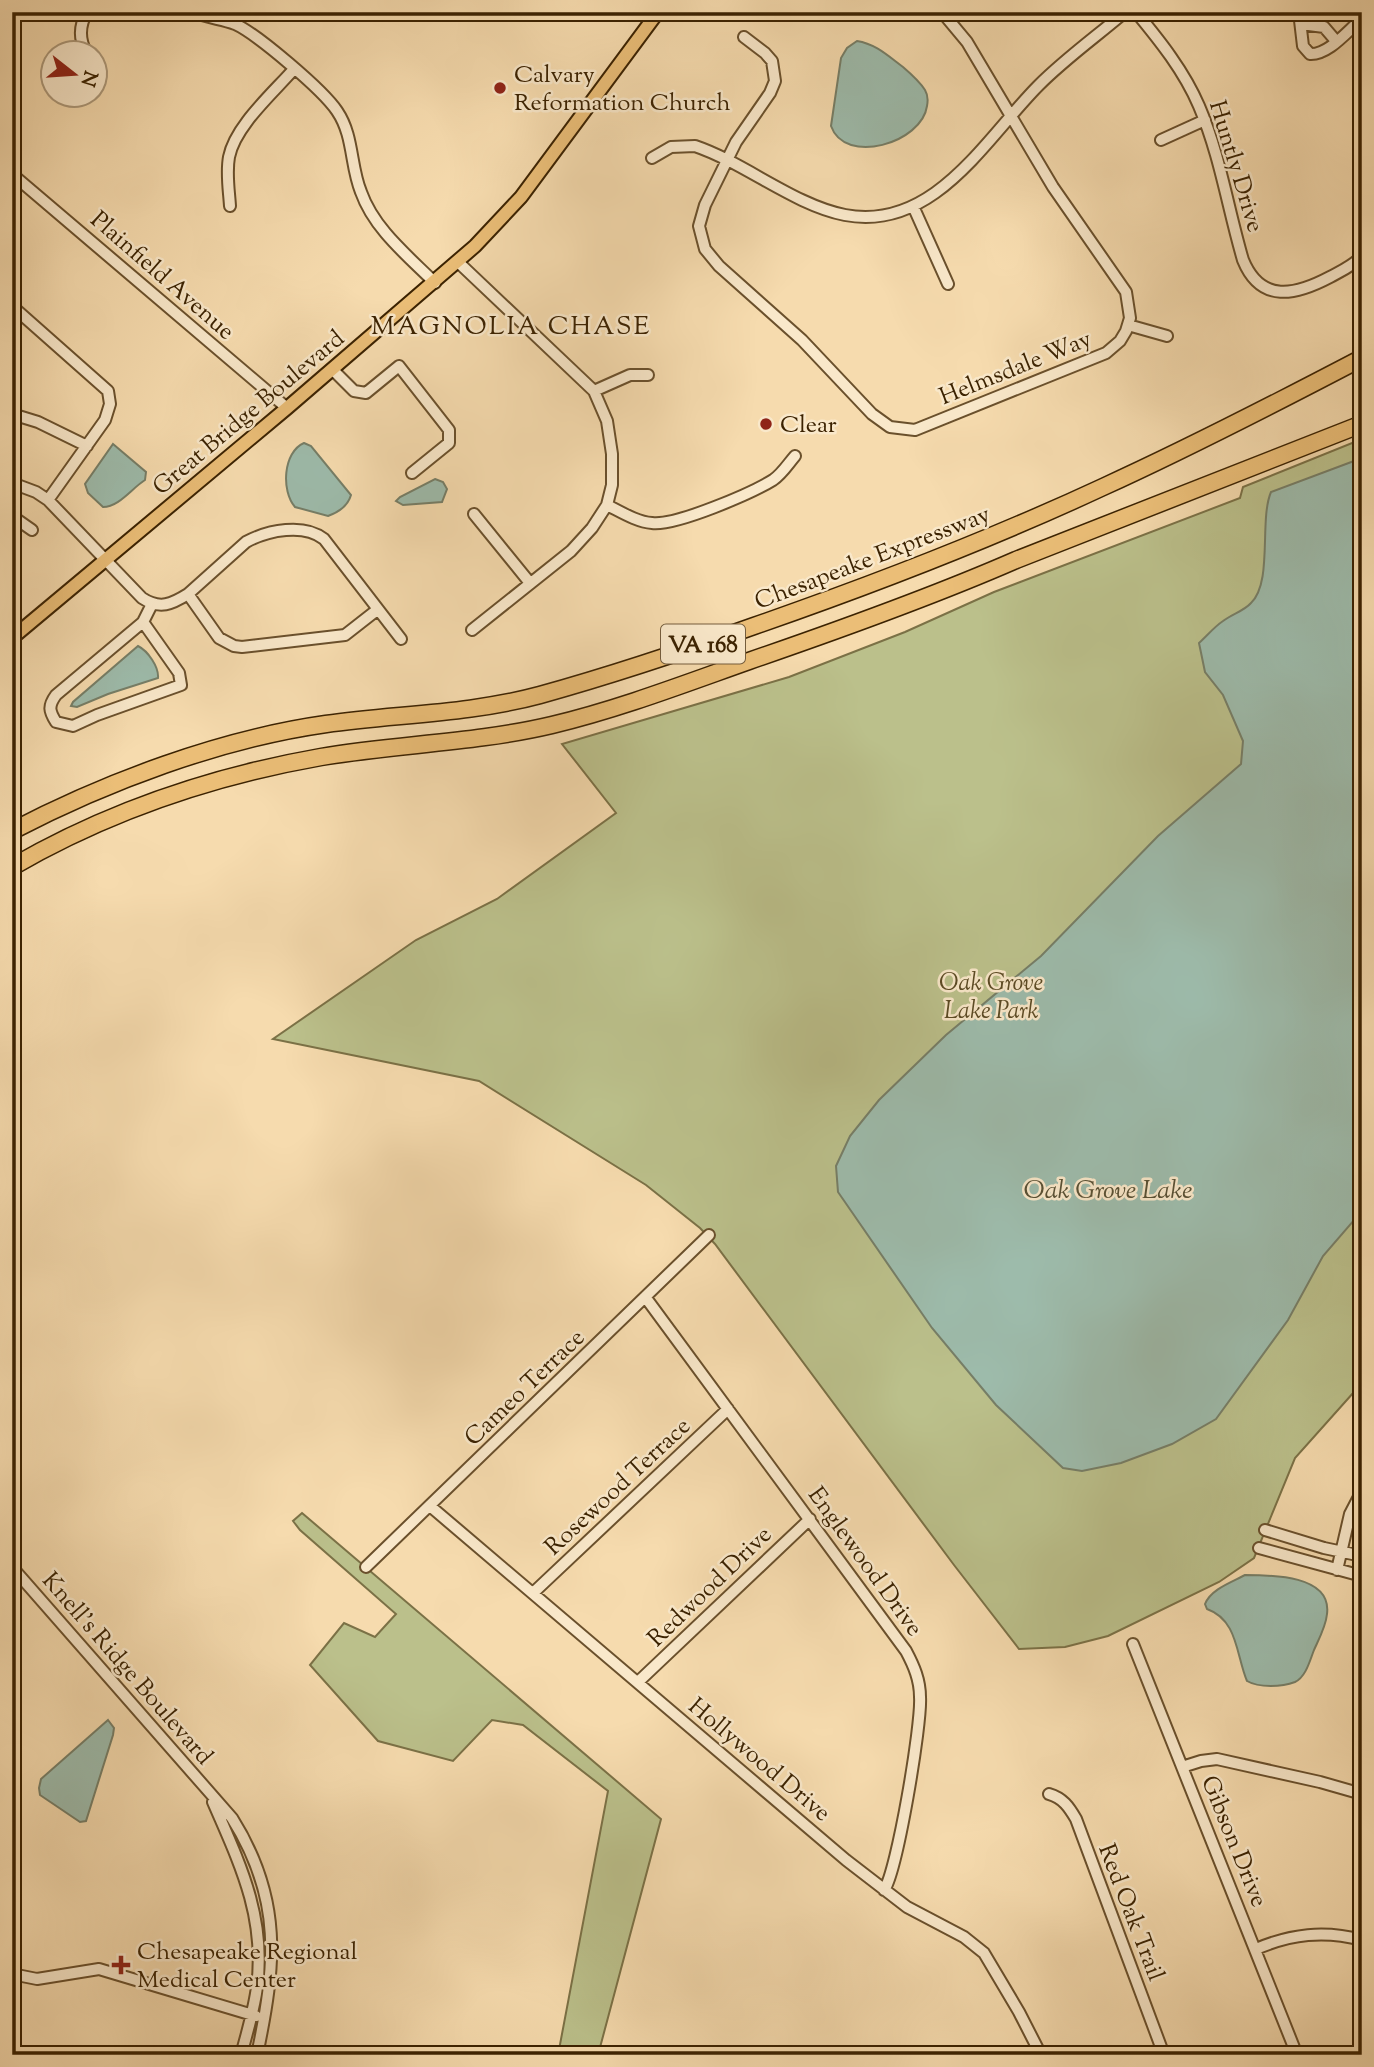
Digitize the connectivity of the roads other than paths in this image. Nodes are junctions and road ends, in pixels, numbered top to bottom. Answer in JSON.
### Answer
{"nodes":[{"id":1,"x":87,"y":12,"type":"edge"},
{"id":2,"x":194,"y":12,"type":"edge"},
{"id":3,"x":658,"y":12,"type":"edge"},
{"id":4,"x":942,"y":12,"type":"edge"},
{"id":5,"x":1125,"y":12,"type":"edge"},
{"id":6,"x":1299,"y":12,"type":"edge"},
{"id":7,"x":1138,"y":13,"type":"edge"},
{"id":8,"x":1362,"y":19,"type":"edge"},
{"id":9,"x":1301,"y":24,"type":"junction"},
{"id":10,"x":744,"y":37,"type":"dead end"},
{"id":11,"x":82,"y":38,"type":"edge"},
{"id":12,"x":1336,"y":41,"type":"junction"},
{"id":13,"x":294,"y":69,"type":"junction"},
{"id":14,"x":1011,"y":116,"type":"junction"},
{"id":15,"x":1205,"y":120,"type":"junction"},
{"id":16,"x":1161,"y":140,"type":"dead end"},
{"id":17,"x":652,"y":158,"type":"dead end"},
{"id":18,"x":726,"y":160,"type":"junction"},
{"id":19,"x":12,"y":174,"type":"edge"},
{"id":20,"x":230,"y":206,"type":"dead end"},
{"id":21,"x":913,"y":206,"type":"junction"},
{"id":22,"x":1362,"y":256,"type":"edge"},
{"id":23,"x":458,"y":262,"type":"junction"},
{"id":24,"x":435,"y":283,"type":"junction"},
{"id":25,"x":948,"y":284,"type":"dead end"},
{"id":26,"x":12,"y":306,"type":"edge"},
{"id":27,"x":1128,"y":325,"type":"junction"},
{"id":28,"x":1167,"y":336,"type":"dead end"},
{"id":29,"x":1362,"y":358,"type":"edge"},
{"id":30,"x":332,"y":369,"type":"junction"},
{"id":31,"x":648,"y":375,"type":"dead end"},
{"id":32,"x":594,"y":391,"type":"junction"},
{"id":33,"x":287,"y":408,"type":"junction"},
{"id":34,"x":12,"y":414,"type":"edge"},
{"id":35,"x":1362,"y":424,"type":"edge"},
{"id":36,"x":87,"y":446,"type":"junction"},
{"id":37,"x":795,"y":456,"type":"dead end"},
{"id":38,"x":412,"y":473,"type":"dead end"},
{"id":39,"x":12,"y":484,"type":"edge"},
{"id":40,"x":48,"y":500,"type":"junction"},
{"id":41,"x":607,"y":505,"type":"junction"},
{"id":42,"x":474,"y":514,"type":"dead end"},
{"id":43,"x":12,"y":516,"type":"edge"},
{"id":44,"x":32,"y":530,"type":"dead end"},
{"id":45,"x":106,"y":559,"type":"junction"},
{"id":46,"x":530,"y":583,"type":"junction"},
{"id":47,"x":188,"y":594,"type":"junction"},
{"id":48,"x":152,"y":604,"type":"junction"},
{"id":49,"x":377,"y":610,"type":"junction"},
{"id":50,"x":142,"y":622,"type":"junction"},
{"id":51,"x":472,"y":630,"type":"dead end"},
{"id":52,"x":12,"y":638,"type":"edge"},
{"id":53,"x":401,"y":639,"type":"dead end"},
{"id":54,"x":12,"y":831,"type":"edge"},
{"id":55,"x":12,"y":867,"type":"edge"},
{"id":56,"x":709,"y":1235,"type":"dead end"},
{"id":57,"x":646,"y":1298,"type":"junction"},
{"id":58,"x":728,"y":1409,"type":"junction"},
{"id":59,"x":1362,"y":1491,"type":"edge"},
{"id":60,"x":430,"y":1506,"type":"junction"},
{"id":61,"x":810,"y":1519,"type":"junction"},
{"id":62,"x":1265,"y":1530,"type":"dead end"},
{"id":63,"x":1259,"y":1548,"type":"dead end"},
{"id":64,"x":1341,"y":1552,"type":"junction"},
{"id":65,"x":1362,"y":1556,"type":"edge"},
{"id":66,"x":12,"y":1567,"type":"edge"},
{"id":67,"x":366,"y":1567,"type":"dead end"},
{"id":68,"x":1337,"y":1570,"type":"junction"},
{"id":69,"x":1362,"y":1576,"type":"edge"},
{"id":70,"x":533,"y":1594,"type":"junction"},
{"id":71,"x":1133,"y":1644,"type":"dead end"},
{"id":72,"x":638,"y":1682,"type":"junction"},
{"id":73,"x":1182,"y":1767,"type":"junction"},
{"id":74,"x":1049,"y":1794,"type":"dead end"},
{"id":75,"x":1362,"y":1794,"type":"edge"},
{"id":76,"x":211,"y":1797,"type":"junction"},
{"id":77,"x":884,"y":1890,"type":"junction"},
{"id":78,"x":1362,"y":1940,"type":"edge"},
{"id":79,"x":1256,"y":1949,"type":"junction"},
{"id":80,"x":12,"y":1974,"type":"edge"},
{"id":81,"x":251,"y":2015,"type":"junction"},
{"id":82,"x":266,"y":2016,"type":"junction"},
{"id":83,"x":241,"y":2055,"type":"edge"},
{"id":84,"x":257,"y":2055,"type":"edge"},
{"id":85,"x":1041,"y":2055,"type":"edge"},
{"id":86,"x":1164,"y":2055,"type":"edge"},
{"id":87,"x":1297,"y":2055,"type":"edge"}],
"edges":[{"from":1,"to":11,"type":"street"},
{"from":2,"to":13,"type":"street"},
{"from":3,"to":23,"type":"main road","name":"Great Bridge Boulevard"},
{"from":4,"to":14,"type":"street"},
{"from":5,"to":14,"type":"street"},
{"from":6,"to":9,"type":"street"},
{"from":7,"to":15,"type":"street","name":"Huntly Drive"},
{"from":8,"to":12,"type":"street"},
{"from":9,"to":12,"type":"street"},
{"from":9,"to":12,"type":"street"},
{"from":10,"to":18,"type":"street","name":"Helmsdale Way"},
{"from":13,"to":20,"type":"street"},
{"from":13,"to":24,"type":"street"},
{"from":14,"to":21,"type":"street"},
{"from":14,"to":27,"type":"street"},
{"from":15,"to":16,"type":"street"},
{"from":15,"to":22,"type":"street","name":"Huntly Drive"},
{"from":17,"to":18,"type":"street"},
{"from":18,"to":21,"type":"street"},
{"from":18,"to":27,"type":"street","name":"Helmsdale Way"},
{"from":19,"to":33,"type":"street","name":"Plainfield Avenue"},
{"from":21,"to":25,"type":"street"},
{"from":23,"to":24,"type":"main road","name":"Great Bridge Boulevard"},
{"from":23,"to":32,"type":"street"},
{"from":24,"to":30,"type":"main road","name":"Great Bridge Boulevard"},
{"from":26,"to":36,"type":"street"},
{"from":27,"to":28,"type":"street"},
{"from":29,"to":54,"type":"highway","name":"Chesapeake Expressway","number":"VA 168"},
{"from":30,"to":33,"type":"main road","name":"Great Bridge Boulevard"},
{"from":30,"to":38,"type":"street"},
{"from":31,"to":32,"type":"street"},
{"from":32,"to":41,"type":"street"},
{"from":33,"to":45,"type":"main road","name":"Great Bridge Boulevard"},
{"from":34,"to":36,"type":"street"},
{"from":35,"to":55,"type":"highway","number":"VA 168"},
{"from":36,"to":40,"type":"street"},
{"from":37,"to":41,"type":"street"},
{"from":39,"to":40,"type":"street"},
{"from":40,"to":45,"type":"street"},
{"from":41,"to":46,"type":"street"},
{"from":42,"to":46,"type":"street"},
{"from":43,"to":44,"type":"street"},
{"from":45,"to":48,"type":"street"},
{"from":45,"to":52,"type":"main road","name":"Great Bridge Boulevard"},
{"from":46,"to":51,"type":"street"},
{"from":47,"to":48,"type":"street"},
{"from":47,"to":49,"type":"street"},
{"from":47,"to":49,"type":"street"},
{"from":48,"to":50,"type":"street"},
{"from":49,"to":53,"type":"street"},
{"from":50,"to":50,"type":"street"},
{"from":56,"to":57,"type":"street","name":"Cameo Terrace"},
{"from":57,"to":58,"type":"street","name":"Englewood Drive"},
{"from":57,"to":60,"type":"street","name":"Cameo Terrace"},
{"from":58,"to":61,"type":"street","name":"Englewood Drive"},
{"from":58,"to":70,"type":"street","name":"Rosewood Terrace"},
{"from":59,"to":64,"type":"street"},
{"from":60,"to":67,"type":"street","name":"Cameo Terrace"},
{"from":60,"to":70,"type":"street","name":"Hollywood Drive"},
{"from":61,"to":72,"type":"street","name":"Redwood Drive"},
{"from":61,"to":77,"type":"street","name":"Englewood Drive"},
{"from":62,"to":64,"type":"street"},
{"from":63,"to":68,"type":"street"},
{"from":64,"to":65,"type":"street"},
{"from":64,"to":68,"type":"street"},
{"from":66,"to":76,"type":"street","name":"Knell's Ridge Boulevard"},
{"from":68,"to":69,"type":"street"},
{"from":70,"to":72,"type":"street","name":"Hollywood Drive"},
{"from":71,"to":73,"type":"street","name":"Gibson Drive"},
{"from":72,"to":77,"type":"street","name":"Hollywood Drive"},
{"from":73,"to":75,"type":"street"},
{"from":73,"to":79,"type":"street","name":"Gibson Drive"},
{"from":74,"to":86,"type":"street","name":"Red Oak Trail"},
{"from":76,"to":81,"type":"street","name":"Knell's Ridge Boulevard"},
{"from":76,"to":82,"type":"street","name":"Knell's Ridge Boulevard"},
{"from":77,"to":85,"type":"street","name":"Hollywood Drive"},
{"from":78,"to":79,"type":"street"},
{"from":79,"to":87,"type":"street","name":"Gibson Drive"},
{"from":80,"to":81,"type":"street"},
{"from":81,"to":82,"type":"street"},
{"from":81,"to":83,"type":"street","name":"Knell's Ridge Boulevard"},
{"from":82,"to":84,"type":"street","name":"Knell's Ridge Boulevard"}]}
